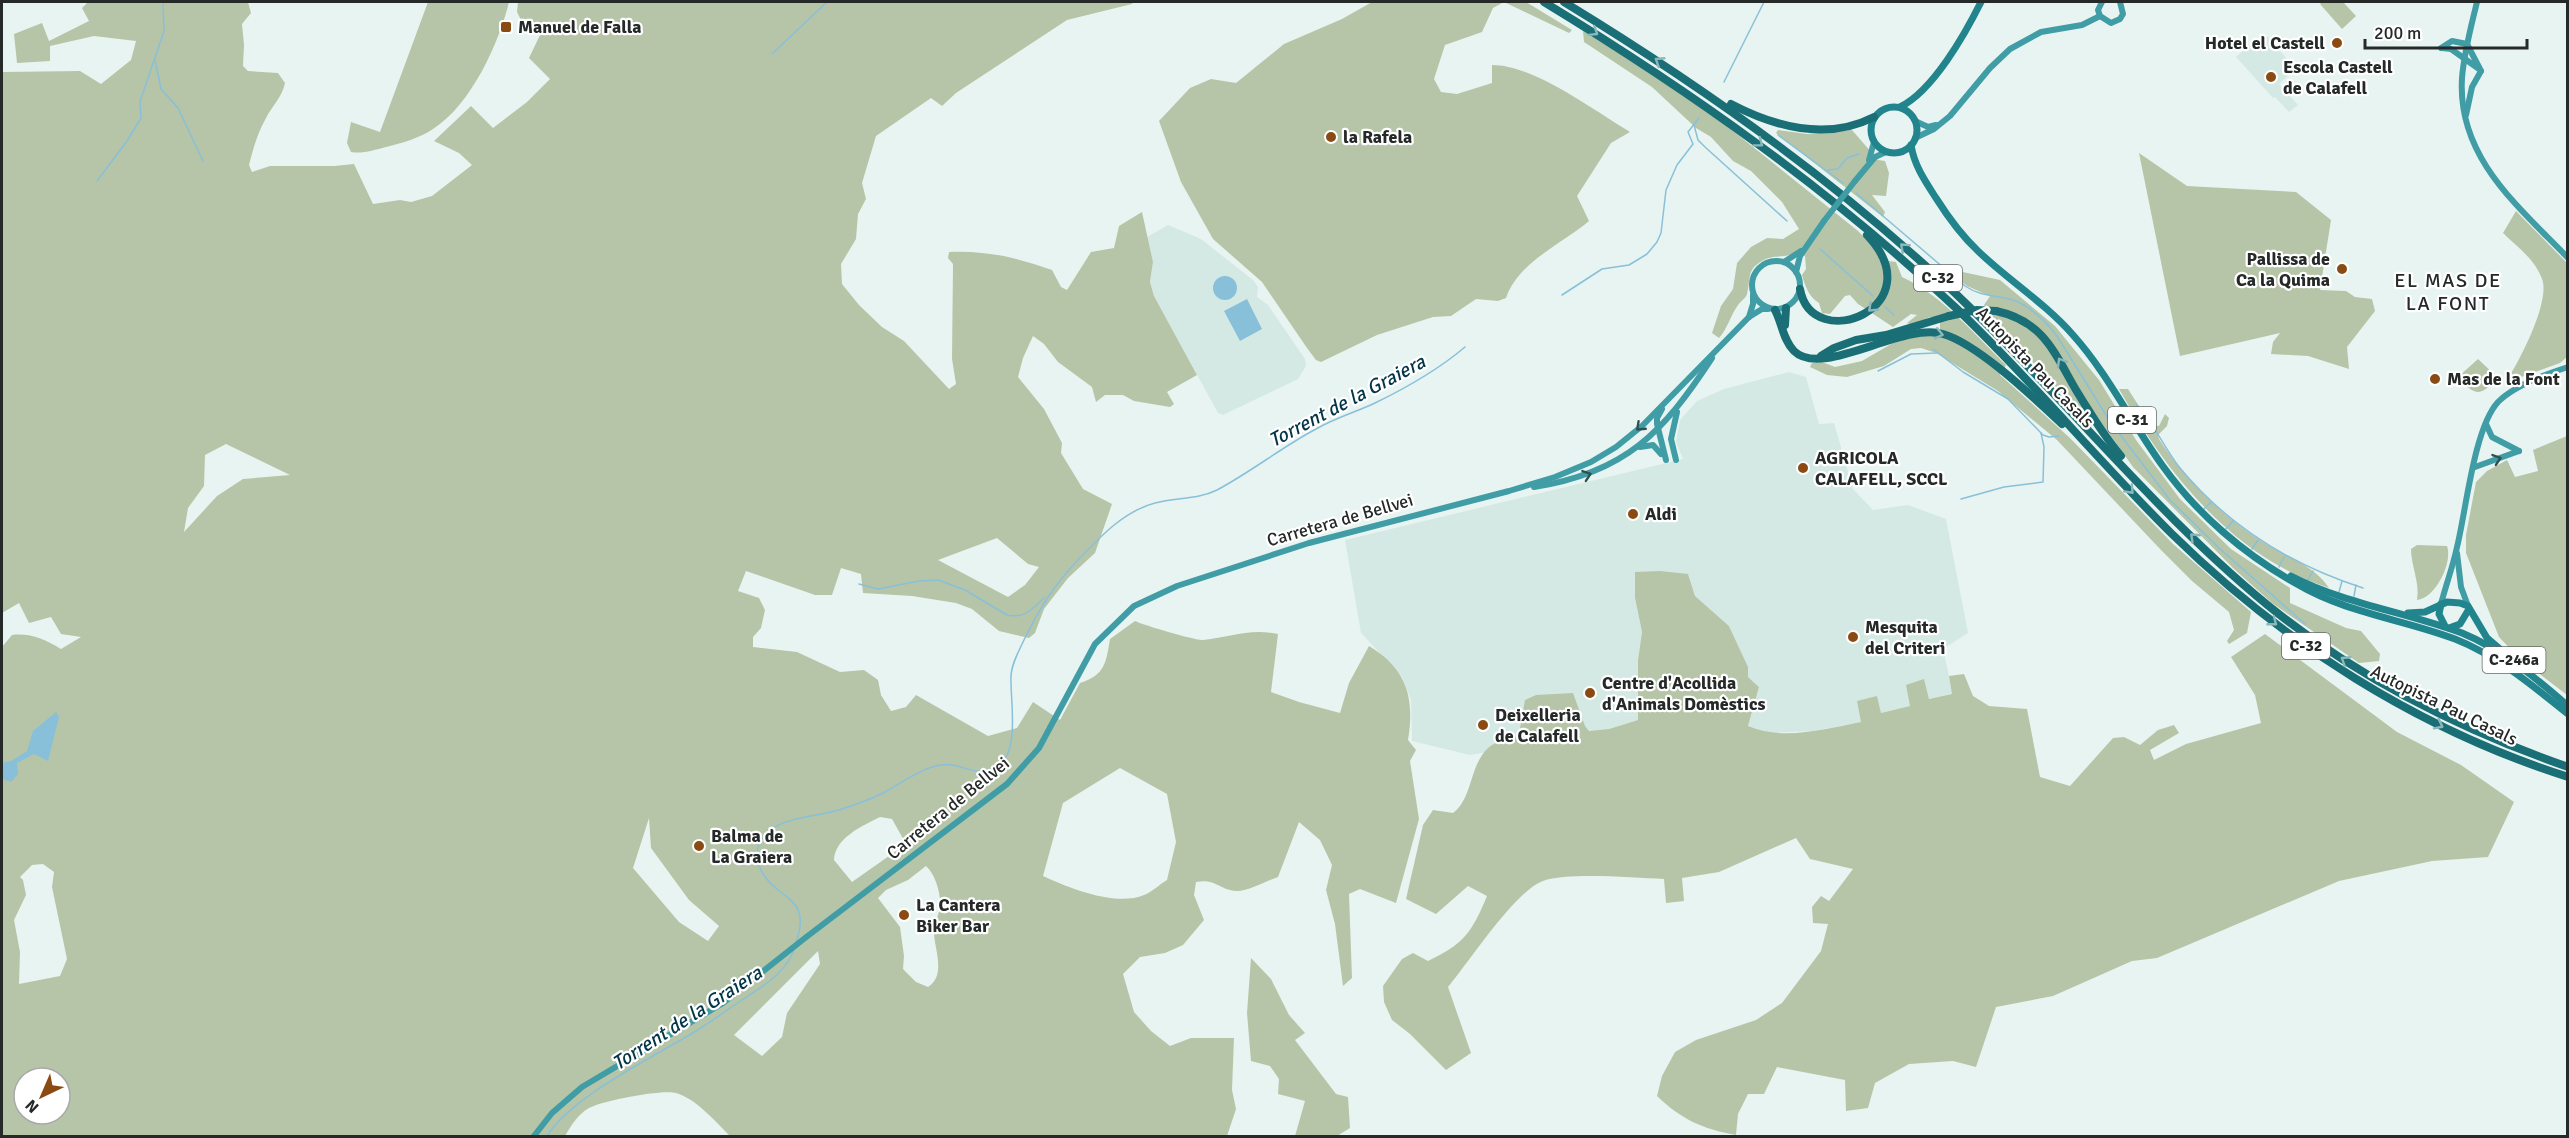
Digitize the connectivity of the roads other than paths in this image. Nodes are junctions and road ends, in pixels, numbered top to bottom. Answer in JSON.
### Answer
{"nodes":[{"id":1,"x":1544,"y":2,"type":"edge"},
{"id":2,"x":1564,"y":2,"type":"edge"},
{"id":3,"x":1982,"y":2,"type":"edge"},
{"id":4,"x":2102,"y":2,"type":"edge"},
{"id":5,"x":2122,"y":2,"type":"edge"},
{"id":6,"x":2477,"y":2,"type":"edge"},
{"id":7,"x":2100,"y":16,"type":"junction"},
{"id":8,"x":2467,"y":44,"type":"junction"},
{"id":9,"x":2464,"y":59,"type":"junction"},
{"id":10,"x":2481,"y":71,"type":"junction"},
{"id":11,"x":1920,"y":94,"type":"junction"},
{"id":12,"x":1717,"y":100,"type":"junction"},
{"id":13,"x":1900,"y":107,"type":"junction"},
{"id":14,"x":1874,"y":117,"type":"junction"},
{"id":15,"x":1914,"y":119,"type":"junction"},
{"id":16,"x":2466,"y":120,"type":"junction"},
{"id":17,"x":1942,"y":123,"type":"junction"},
{"id":18,"x":1915,"y":138,"type":"junction"},
{"id":19,"x":1874,"y":142,"type":"junction"},
{"id":20,"x":1911,"y":146,"type":"junction"},
{"id":21,"x":1886,"y":152,"type":"junction"},
{"id":22,"x":1898,"y":153,"type":"junction"},
{"id":23,"x":1866,"y":166,"type":"junction"},
{"id":24,"x":1918,"y":168,"type":"junction"},
{"id":25,"x":1859,"y":222,"type":"junction"},
{"id":26,"x":1805,"y":246,"type":"junction"},
{"id":27,"x":2568,"y":258,"type":"edge"},
{"id":28,"x":1784,"y":262,"type":"junction"},
{"id":29,"x":1796,"y":272,"type":"junction"},
{"id":30,"x":1800,"y":289,"type":"junction"},
{"id":31,"x":1753,"y":294,"type":"junction"},
{"id":32,"x":1786,"y":308,"type":"junction"},
{"id":33,"x":1772,"y":309,"type":"junction"},
{"id":34,"x":1749,"y":317,"type":"junction"},
{"id":35,"x":1718,"y":349,"type":"junction"},
{"id":36,"x":2567,"y":367,"type":"edge"},
{"id":37,"x":1681,"y":385,"type":"junction"},
{"id":38,"x":1681,"y":403,"type":"junction"},
{"id":39,"x":2486,"y":424,"type":"junction"},
{"id":40,"x":1658,"y":429,"type":"junction"},
{"id":41,"x":2090,"y":448,"type":"junction"},
{"id":42,"x":1629,"y":453,"type":"junction"},
{"id":43,"x":1676,"y":460,"type":"dead end"},
{"id":44,"x":2475,"y":467,"type":"junction"},
{"id":45,"x":2138,"y":481,"type":"junction"},
{"id":46,"x":1509,"y":491,"type":"junction"},
{"id":47,"x":2457,"y":550,"type":"junction"},
{"id":48,"x":2268,"y":564,"type":"junction"},
{"id":49,"x":2441,"y":604,"type":"junction"},
{"id":50,"x":2469,"y":608,"type":"junction"},
{"id":51,"x":2395,"y":612,"type":"junction"},
{"id":52,"x":2385,"y":618,"type":"junction"},
{"id":53,"x":2447,"y":628,"type":"junction"},
{"id":54,"x":2499,"y":663,"type":"junction"},
{"id":55,"x":2568,"y":705,"type":"edge"},
{"id":56,"x":2568,"y":714,"type":"edge"},
{"id":57,"x":2568,"y":767,"type":"edge"},
{"id":58,"x":2568,"y":777,"type":"edge"},
{"id":59,"x":534,"y":1137,"type":"edge"}],
"edges":[{"from":1,"to":25,"type":"highway","name":"Autopista Pau Casals","number":"C-32","one_way":true},
{"from":12,"to":2,"type":"highway","name":"Autopista Pau Casals","number":"C-32","one_way":true},
{"from":3,"to":11,"type":"main road"},
{"from":4,"to":7,"type":"main road"},
{"from":5,"to":7,"type":"main road"},
{"from":6,"to":8,"type":"main road"},
{"from":7,"to":17,"type":"main road"},
{"from":8,"to":9,"type":"main road"},
{"from":8,"to":9,"type":"main road"},
{"from":8,"to":10,"type":"main road"},
{"from":9,"to":10,"type":"main road"},
{"from":9,"to":16,"type":"main road"},
{"from":10,"to":16,"type":"main road"},
{"from":11,"to":13,"type":"main road"},
{"from":11,"to":15,"type":"main road"},
{"from":12,"to":14,"type":"highway"},
{"from":45,"to":12,"type":"highway","name":"Autopista Pau Casals","number":"C-32","one_way":true},
{"from":13,"to":14,"type":"main road"},
{"from":13,"to":15,"type":"main road"},
{"from":14,"to":19,"type":"main road"},
{"from":15,"to":17,"type":"main road"},
{"from":15,"to":18,"type":"main road"},
{"from":16,"to":27,"type":"main road"},
{"from":17,"to":18,"type":"main road"},
{"from":18,"to":20,"type":"main road"},
{"from":19,"to":21,"type":"main road"},
{"from":19,"to":23,"type":"main road"},
{"from":20,"to":22,"type":"main road"},
{"from":20,"to":24,"type":"main road","number":"C-31"},
{"from":21,"to":22,"type":"main road"},
{"from":21,"to":23,"type":"main road"},
{"from":22,"to":24,"type":"main road","number":"C-31"},
{"from":23,"to":26,"type":"main road","bridge":true},
{"from":24,"to":48,"type":"main road","number":"C-31"},
{"from":25,"to":30,"type":"highway","one_way":true},
{"from":25,"to":41,"type":"highway","name":"Autopista Pau Casals","number":"C-32"},
{"from":26,"to":28,"type":"main road"},
{"from":26,"to":29,"type":"main road"},
{"from":28,"to":29,"type":"main road"},
{"from":28,"to":31,"type":"main road"},
{"from":29,"to":30,"type":"main road"},
{"from":30,"to":32,"type":"main road"},
{"from":31,"to":33,"type":"main road"},
{"from":31,"to":34,"type":"main road"},
{"from":32,"to":33,"type":"main road"},
{"from":45,"to":32,"type":"highway","one_way":true,"bridge":true},
{"from":33,"to":34,"type":"main road","name":"Carretera de Bellvei"},
{"from":33,"to":41,"type":"highway","one_way":true},
{"from":34,"to":35,"type":"main road","name":"Carretera de Bellvei"},
{"from":35,"to":37,"type":"main road","name":"Carretera de Bellvei"},
{"from":35,"to":38,"type":"main road","name":"Carretera de Bellvei"},
{"from":36,"to":39,"type":"main road","number":"C-246a"},
{"from":37,"to":40,"type":"main road"},
{"from":37,"to":46,"type":"main road","name":"Carretera de Bellvei","one_way":true},
{"from":38,"to":40,"type":"main road","name":"Carretera de Bellvei"},
{"from":38,"to":43,"type":"main road"},
{"from":39,"to":44,"type":"main road","number":"C-246a"},
{"from":44,"to":39,"type":"main road","one_way":true},
{"from":40,"to":42,"type":"main road","name":"Carretera de Bellvei"},
{"from":40,"to":42,"type":"main road"},
{"from":41,"to":58,"type":"highway","name":"Autopista Pau Casals","number":"C-32","one_way":true},
{"from":46,"to":42,"type":"main road","name":"Carretera de Bellvei","one_way":true},
{"from":44,"to":47,"type":"main road","number":"C-246a"},
{"from":57,"to":45,"type":"highway","name":"Autopista Pau Casals","number":"C-32","one_way":true},
{"from":46,"to":59,"type":"main road","name":"Carretera de Bellvei"},
{"from":47,"to":49,"type":"main road","number":"C-246a"},
{"from":47,"to":50,"type":"main road","number":"C-246a"},
{"from":48,"to":51,"type":"main road","number":"C-31"},
{"from":48,"to":52,"type":"main road","number":"C-31"},
{"from":49,"to":50,"type":"main road"},
{"from":49,"to":51,"type":"main road"},
{"from":49,"to":53,"type":"main road"},
{"from":50,"to":53,"type":"main road"},
{"from":50,"to":55,"type":"main road","number":"C-246a"},
{"from":51,"to":53,"type":"main road","number":"C-31"},
{"from":52,"to":53,"type":"main road"},
{"from":52,"to":54,"type":"main road","number":"C-31"},
{"from":53,"to":54,"type":"main road"},
{"from":53,"to":55,"type":"main road","number":"C-31"},
{"from":54,"to":56,"type":"main road","number":"C-31"}]}
